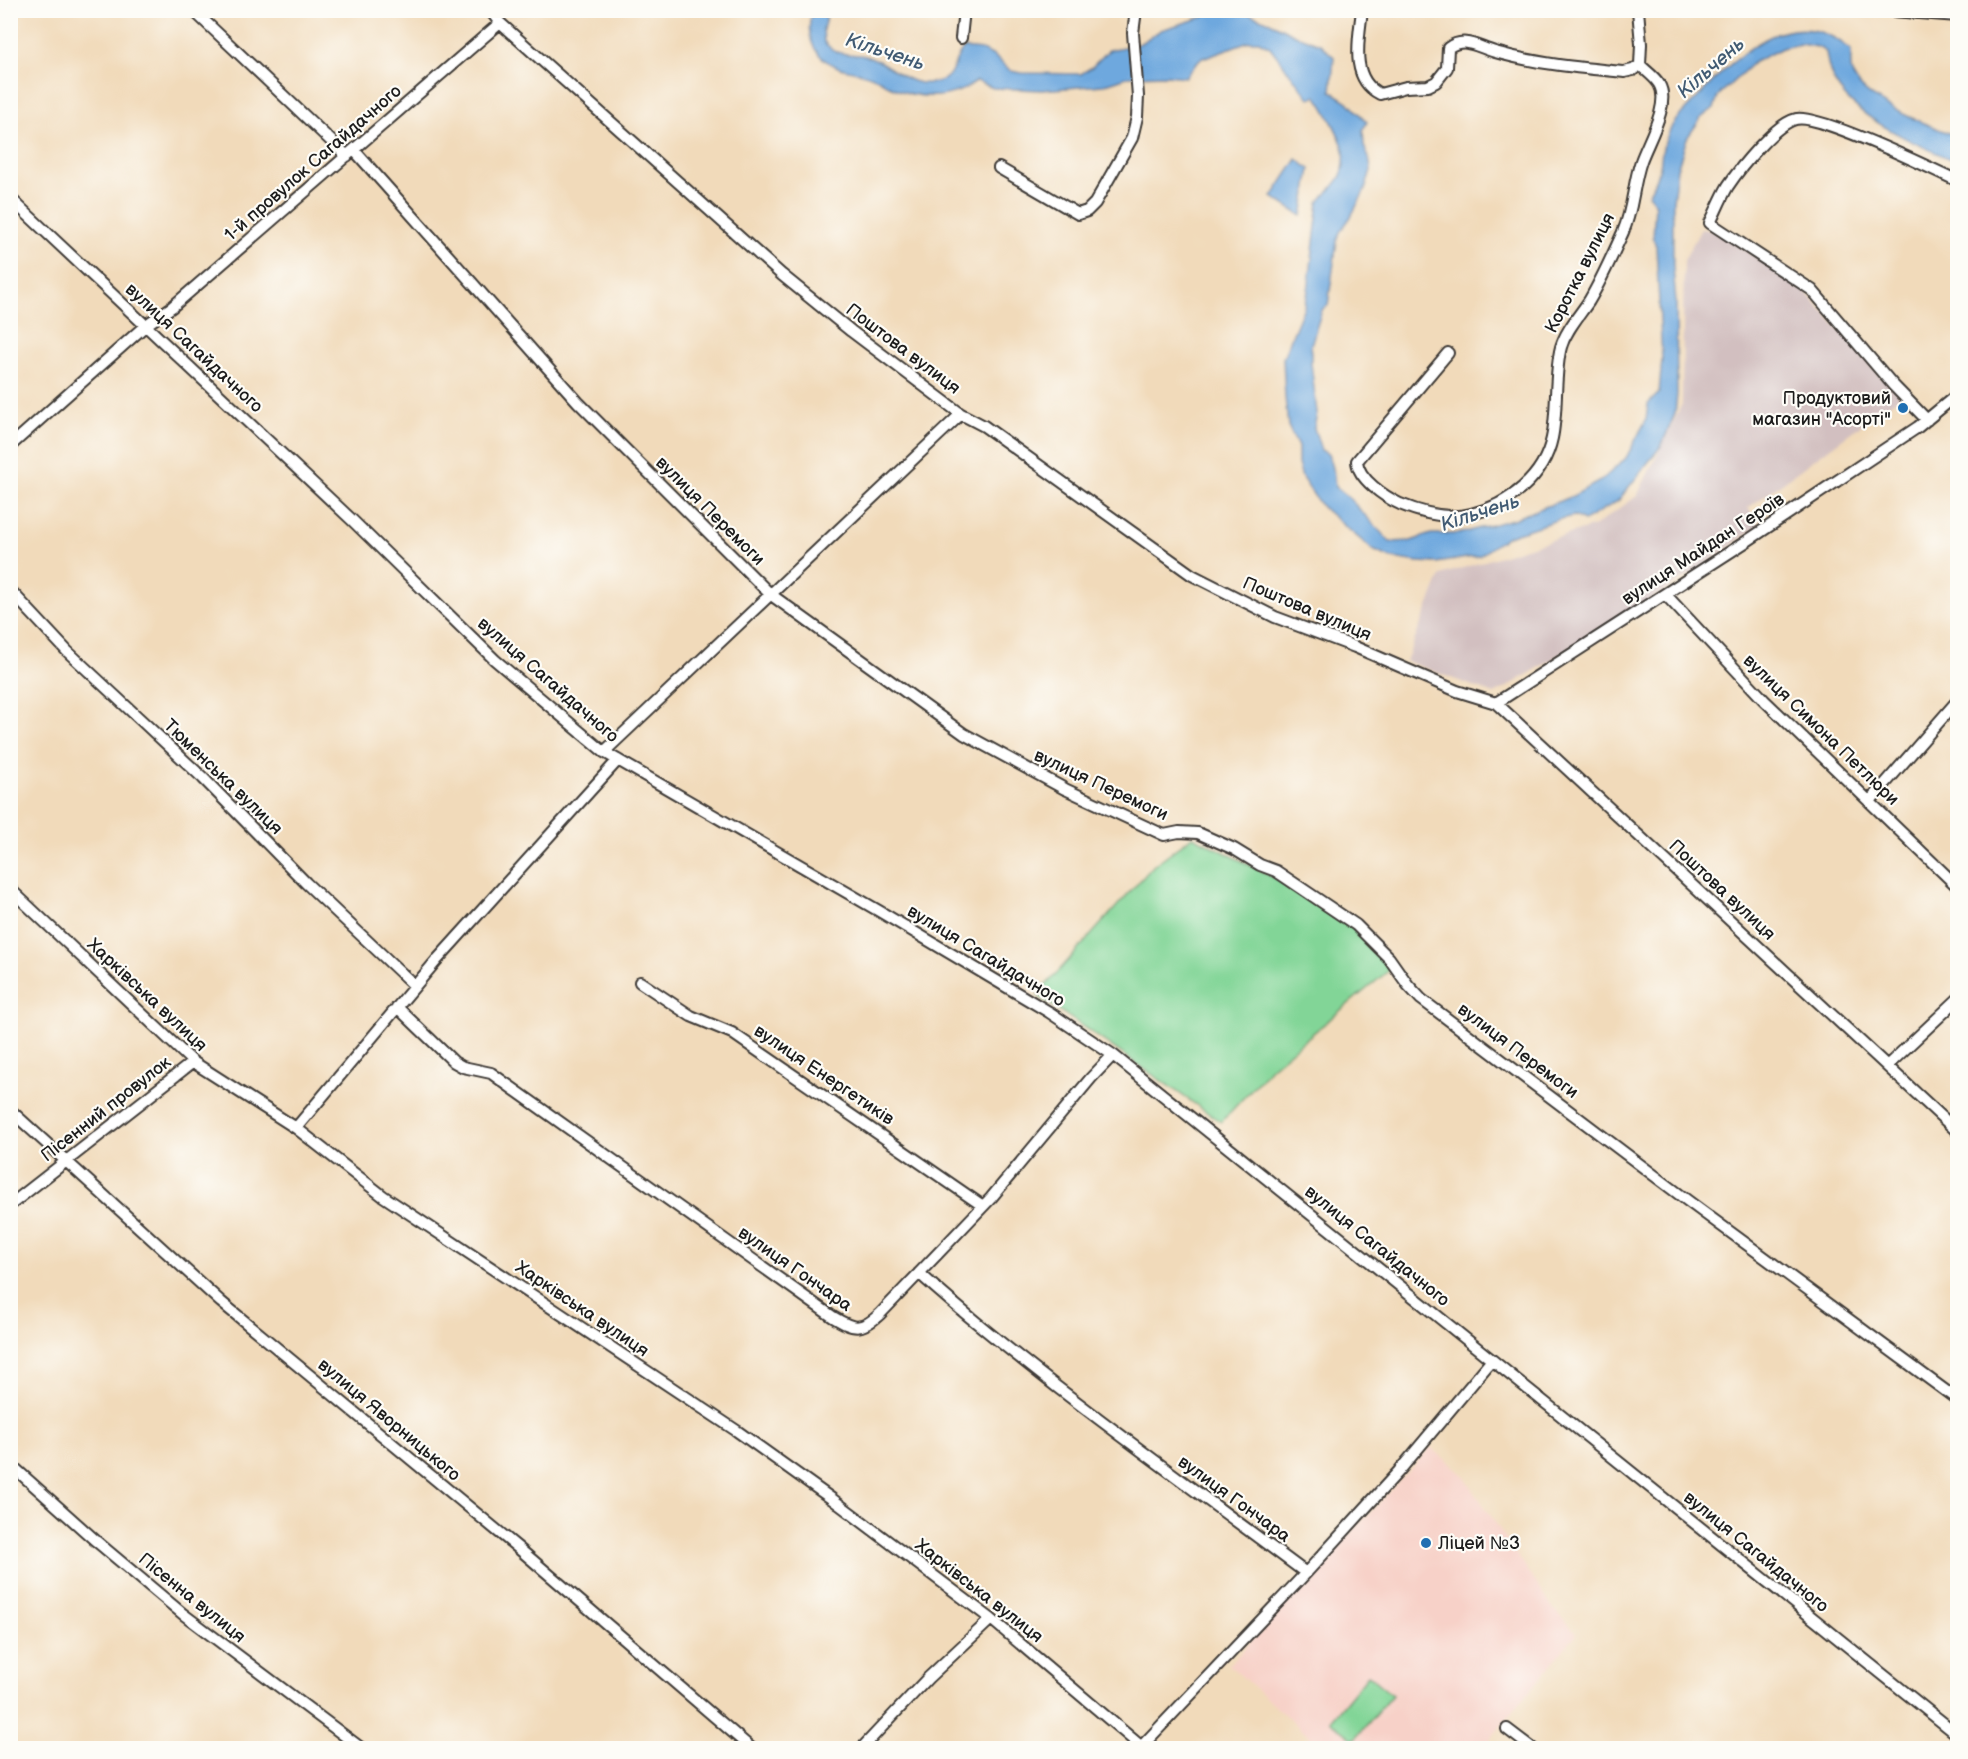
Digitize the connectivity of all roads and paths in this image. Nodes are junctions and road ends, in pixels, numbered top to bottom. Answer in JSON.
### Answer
{"nodes":[{"id":1,"x":194,"y":10,"type":"edge"},
{"id":2,"x":490,"y":10,"type":"edge"},
{"id":3,"x":964,"y":10,"type":"edge"},
{"id":4,"x":1136,"y":10,"type":"edge"},
{"id":5,"x":1362,"y":10,"type":"edge"},
{"id":6,"x":1638,"y":10,"type":"edge"},
{"id":7,"x":1879,"y":10,"type":"edge"},
{"id":8,"x":1958,"y":16,"type":"edge"},
{"id":9,"x":500,"y":23,"type":"junction"},
{"id":10,"x":961,"y":38,"type":"dead end"},
{"id":11,"x":1640,"y":65,"type":"junction"},
{"id":12,"x":350,"y":153,"type":"junction"},
{"id":13,"x":999,"y":168,"type":"dead end"},
{"id":14,"x":1958,"y":181,"type":"edge"},
{"id":15,"x":10,"y":198,"type":"edge"},
{"id":16,"x":146,"y":325,"type":"junction"},
{"id":17,"x":1448,"y":353,"type":"dead end"},
{"id":18,"x":1958,"y":394,"type":"edge"},
{"id":19,"x":961,"y":414,"type":"junction"},
{"id":20,"x":1927,"y":420,"type":"junction"},
{"id":21,"x":10,"y":446,"type":"edge"},
{"id":22,"x":10,"y":590,"type":"edge"},
{"id":23,"x":770,"y":594,"type":"junction"},
{"id":24,"x":1665,"y":594,"type":"junction"},
{"id":25,"x":1958,"y":700,"type":"edge"},
{"id":26,"x":1496,"y":703,"type":"junction"},
{"id":27,"x":604,"y":752,"type":"junction"},
{"id":28,"x":618,"y":760,"type":"junction"},
{"id":29,"x":1870,"y":801,"type":"junction"},
{"id":30,"x":1958,"y":887,"type":"edge"},
{"id":31,"x":10,"y":889,"type":"edge"},
{"id":32,"x":640,"y":982,"type":"dead end"},
{"id":33,"x":416,"y":986,"type":"junction"},
{"id":34,"x":1958,"y":999,"type":"edge"},
{"id":35,"x":396,"y":1007,"type":"junction"},
{"id":36,"x":1113,"y":1055,"type":"junction"},
{"id":37,"x":193,"y":1062,"type":"junction"},
{"id":38,"x":1887,"y":1065,"type":"junction"},
{"id":39,"x":10,"y":1110,"type":"edge"},
{"id":40,"x":296,"y":1128,"type":"junction"},
{"id":41,"x":1958,"y":1132,"type":"edge"},
{"id":42,"x":65,"y":1162,"type":"junction"},
{"id":43,"x":10,"y":1205,"type":"edge"},
{"id":44,"x":983,"y":1206,"type":"junction"},
{"id":45,"x":919,"y":1273,"type":"junction"},
{"id":46,"x":1492,"y":1360,"type":"junction"},
{"id":47,"x":1958,"y":1400,"type":"edge"},
{"id":48,"x":10,"y":1464,"type":"edge"},
{"id":49,"x":1306,"y":1573,"type":"junction"},
{"id":50,"x":991,"y":1619,"type":"junction"},
{"id":51,"x":1507,"y":1729,"type":"dead end"},
{"id":52,"x":1958,"y":1735,"type":"edge"},
{"id":53,"x":1142,"y":1748,"type":"edge"},
{"id":54,"x":361,"y":1749,"type":"edge"},
{"id":55,"x":751,"y":1749,"type":"edge"},
{"id":56,"x":862,"y":1749,"type":"edge"},
{"id":57,"x":1532,"y":1749,"type":"edge"}],
"edges":[{"from":1,"to":12,"type":"street","name":"вулиця Перемоги"},
{"from":2,"to":9,"type":"street","name":"Поштова вулиця"},
{"from":3,"to":10,"type":"street"},
{"from":4,"to":13,"type":"street"},
{"from":5,"to":11,"type":"street"},
{"from":6,"to":11,"type":"street"},
{"from":7,"to":8,"type":"street"},
{"from":9,"to":12,"type":"street","name":"1-й провулок Сагайдачного"},
{"from":9,"to":19,"type":"street","name":"Поштова вулиця"},
{"from":11,"to":17,"type":"street","name":"Коротка вулиця"},
{"from":12,"to":16,"type":"street","name":"1-й провулок Сагайдачного"},
{"from":12,"to":23,"type":"street","name":"вулиця Перемоги"},
{"from":14,"to":20,"type":"street"},
{"from":15,"to":16,"type":"street","name":"вулиця Сагайдачного"},
{"from":16,"to":21,"type":"street","name":"1-й провулок Сагайдачного"},
{"from":16,"to":27,"type":"street","name":"вулиця Сагайдачного"},
{"from":18,"to":20,"type":"street","name":"вулиця Майдан Героїв"},
{"from":19,"to":23,"type":"street"},
{"from":19,"to":26,"type":"street","name":"Поштова вулиця"},
{"from":20,"to":24,"type":"street","name":"вулиця Майдан Героїв"},
{"from":22,"to":33,"type":"street","name":"Тюменська вулиця"},
{"from":23,"to":27,"type":"street"},
{"from":23,"to":47,"type":"street","name":"вулиця Перемоги"},
{"from":24,"to":26,"type":"street","name":"вулиця Майдан Героїв"},
{"from":24,"to":29,"type":"street","name":"вулиця Симона Петлюри"},
{"from":25,"to":29,"type":"street"},
{"from":26,"to":38,"type":"street","name":"Поштова вулиця"},
{"from":27,"to":28,"type":"street","name":"вулиця Сагайдачного"},
{"from":28,"to":33,"type":"street"},
{"from":28,"to":36,"type":"street","name":"вулиця Сагайдачного"},
{"from":29,"to":30,"type":"street","name":"вулиця Симона Петлюри"},
{"from":31,"to":37,"type":"street","name":"Харківська вулиця"},
{"from":32,"to":44,"type":"street","name":"вулиця Енергетиків"},
{"from":33,"to":35,"type":"street"},
{"from":34,"to":38,"type":"street"},
{"from":35,"to":40,"type":"street"},
{"from":35,"to":45,"type":"street","name":"вулиця Гончара"},
{"from":36,"to":44,"type":"street"},
{"from":36,"to":46,"type":"street","name":"вулиця Сагайдачного"},
{"from":37,"to":40,"type":"street","name":"Харківська вулиця"},
{"from":37,"to":42,"type":"street","name":"Пісенний провулок"},
{"from":38,"to":41,"type":"street","name":"Поштова вулиця"},
{"from":39,"to":42,"type":"street","name":"вулиця Яворницького"},
{"from":40,"to":50,"type":"street","name":"Харківська вулиця"},
{"from":42,"to":43,"type":"street","name":"Пісенний провулок"},
{"from":42,"to":55,"type":"street","name":"вулиця Яворницького"},
{"from":44,"to":45,"type":"street"},
{"from":45,"to":49,"type":"street","name":"вулиця Гончара"},
{"from":46,"to":49,"type":"street"},
{"from":46,"to":52,"type":"street","name":"вулиця Сагайдачного"},
{"from":48,"to":54,"type":"street","name":"Пісенна вулиця"},
{"from":49,"to":53,"type":"street"},
{"from":50,"to":53,"type":"street","name":"Харківська вулиця"},
{"from":50,"to":56,"type":"street"},
{"from":51,"to":57,"type":"street"}]}
